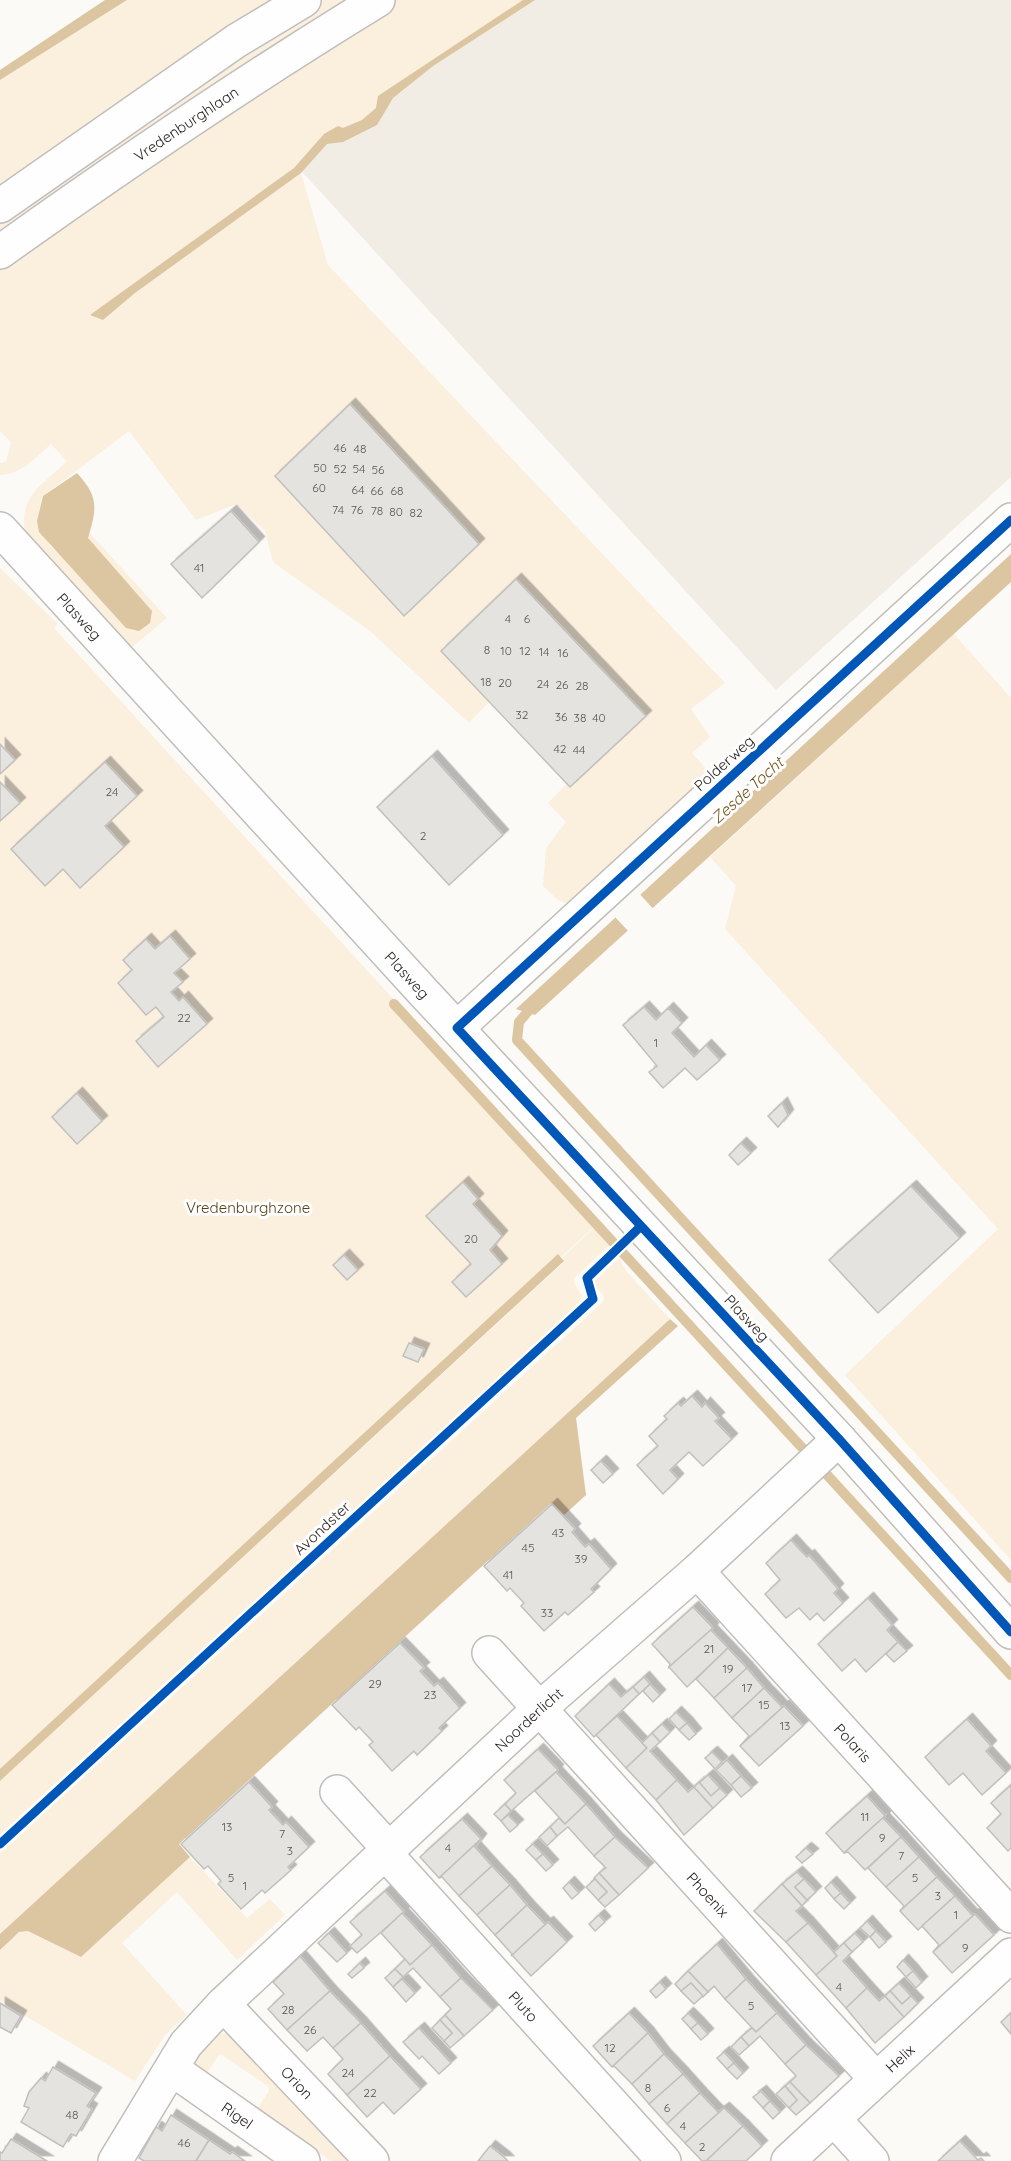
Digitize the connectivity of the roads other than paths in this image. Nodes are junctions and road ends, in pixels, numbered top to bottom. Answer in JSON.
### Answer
{"nodes":[{"id":1,"x":304,"y":0,"type":"edge"},
{"id":2,"x":378,"y":0,"type":"edge"},
{"id":3,"x":0,"y":206,"type":"edge"},
{"id":4,"x":0,"y":252,"type":"edge"},
{"id":5,"x":1011,"y":520,"type":"edge"},
{"id":6,"x":0,"y":529,"type":"edge"},
{"id":7,"x":457,"y":1028,"type":"junction"},
{"id":8,"x":839,"y":1439,"type":"junction"},
{"id":9,"x":697,"y":1571,"type":"junction"},
{"id":10,"x":1011,"y":1632,"type":"edge"},
{"id":11,"x":489,"y":1653,"type":"dead end"},
{"id":12,"x":539,"y":1709,"type":"junction"},
{"id":13,"x":337,"y":1792,"type":"dead end"},
{"id":14,"x":386,"y":1850,"type":"junction"},
{"id":15,"x":1011,"y":1916,"type":"edge"},
{"id":16,"x":1011,"y":1955,"type":"edge"},
{"id":17,"x":223,"y":2004,"type":"junction"},
{"id":18,"x":172,"y":2069,"type":"junction"},
{"id":19,"x":876,"y":2079,"type":"junction"},
{"id":20,"x":834,"y":2119,"type":"junction"},
{"id":21,"x":115,"y":2161,"type":"edge"},
{"id":22,"x":303,"y":2161,"type":"edge"},
{"id":23,"x":372,"y":2161,"type":"edge"},
{"id":24,"x":664,"y":2161,"type":"edge"},
{"id":25,"x":788,"y":2161,"type":"edge"},
{"id":26,"x":872,"y":2161,"type":"edge"}],
"edges":[{"from":1,"to":3,"type":"street"},
{"from":2,"to":4,"type":"street","name":"Vredenburghlaan"},
{"from":5,"to":7,"type":"street","name":"Polderweg"},
{"from":6,"to":7,"type":"street","name":"Plasweg"},
{"from":7,"to":8,"type":"street","name":"Plasweg"},
{"from":8,"to":9,"type":"street","name":"Noorderlicht"},
{"from":8,"to":10,"type":"street","name":"Plasweg"},
{"from":9,"to":12,"type":"street","name":"Noorderlicht"},
{"from":9,"to":15,"type":"street","name":"Polaris"},
{"from":11,"to":12,"type":"street","name":"Phoenix"},
{"from":12,"to":14,"type":"street","name":"Noorderlicht"},
{"from":12,"to":19,"type":"street","name":"Phoenix"},
{"from":13,"to":14,"type":"street","name":"Pluto"},
{"from":14,"to":17,"type":"street","name":"Noorderlicht"},
{"from":14,"to":24,"type":"street","name":"Pluto"},
{"from":16,"to":19,"type":"street","name":"Helix"},
{"from":17,"to":18,"type":"street"},
{"from":17,"to":23,"type":"street","name":"Orion"},
{"from":18,"to":21,"type":"street"},
{"from":18,"to":22,"type":"street","name":"Rigel"},
{"from":19,"to":20,"type":"street","name":"Helix"},
{"from":20,"to":25,"type":"street","name":"Helix"},
{"from":20,"to":26,"type":"street"}]}
